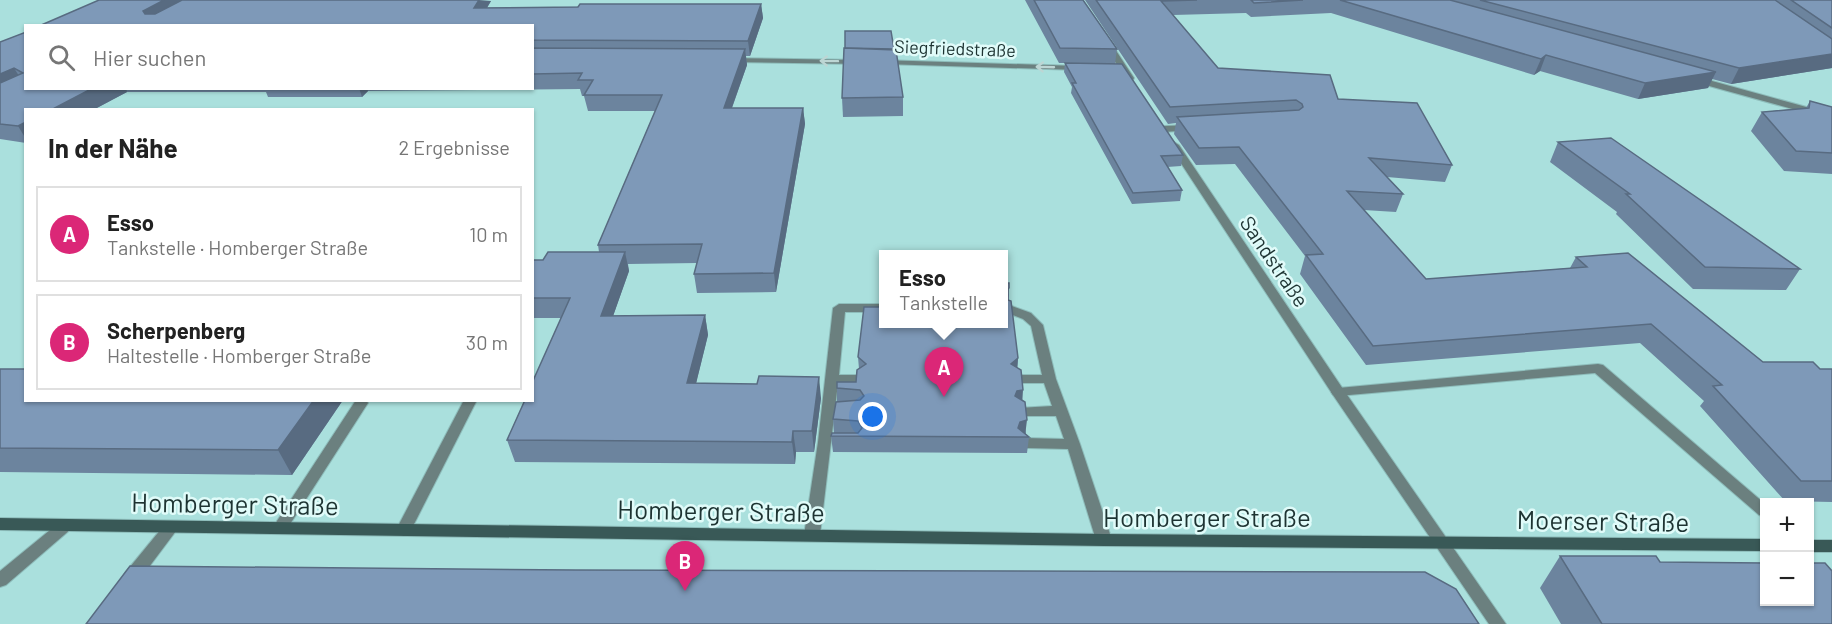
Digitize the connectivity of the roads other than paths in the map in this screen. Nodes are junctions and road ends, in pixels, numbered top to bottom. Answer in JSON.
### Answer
{"nodes":[{"id":1,"x":1098,"y":30,"type":"edge"},
{"id":2,"x":721,"y":60,"type":"edge"},
{"id":3,"x":1089,"y":69,"type":"edge"},
{"id":4,"x":1683,"y":76,"type":"edge"},
{"id":5,"x":1138,"y":90,"type":"edge"},
{"id":6,"x":1832,"y":117,"type":"edge"},
{"id":7,"x":1199,"y":127,"type":"edge"},
{"id":8,"x":879,"y":308,"type":"edge"},
{"id":9,"x":1009,"y":309,"type":"edge"},
{"id":10,"x":832,"y":379,"type":"junction"},
{"id":11,"x":858,"y":379,"type":"edge"},
{"id":12,"x":1019,"y":379,"type":"edge"},
{"id":13,"x":1049,"y":379,"type":"junction"},
{"id":14,"x":1338,"y":392,"type":"junction"},
{"id":15,"x":470,"y":402,"type":"edge"},
{"id":16,"x":361,"y":403,"type":"dead end"},
{"id":17,"x":828,"y":411,"type":"junction"},
{"id":18,"x":847,"y":411,"type":"edge"},
{"id":19,"x":1023,"y":411,"type":"edge"},
{"id":20,"x":1061,"y":411,"type":"junction"},
{"id":21,"x":825,"y":442,"type":"junction"},
{"id":22,"x":844,"y":443,"type":"edge"},
{"id":23,"x":1026,"y":443,"type":"edge"},
{"id":24,"x":1073,"y":444,"type":"junction"},
{"id":25,"x":1760,"y":508,"type":"edge"},
{"id":26,"x":0,"y":524,"type":"edge"},
{"id":27,"x":66,"y":525,"type":"junction"},
{"id":28,"x":171,"y":527,"type":"junction"},
{"id":29,"x":280,"y":528,"type":"junction"},
{"id":30,"x":404,"y":530,"type":"junction"},
{"id":31,"x":812,"y":535,"type":"junction"},
{"id":32,"x":1104,"y":540,"type":"junction"},
{"id":33,"x":1442,"y":542,"type":"junction"},
{"id":34,"x":1760,"y":545,"type":"edge"},
{"id":35,"x":1814,"y":546,"type":"edge"},
{"id":36,"x":1832,"y":546,"type":"edge"},
{"id":37,"x":0,"y":579,"type":"edge"},
{"id":38,"x":123,"y":589,"type":"edge"},
{"id":39,"x":1498,"y":624,"type":"edge"}],
"edges":[{"from":1,"to":5,"type":"street"},
{"from":3,"to":2,"type":"street","name":"Siegfriedstraße","one_way":true},
{"from":4,"to":6,"type":"street"},
{"from":7,"to":14,"type":"street","name":"Sandstraße"},
{"from":8,"to":10,"type":"street"},
{"from":9,"to":13,"type":"street"},
{"from":10,"to":11,"type":"street"},
{"from":10,"to":17,"type":"street"},
{"from":12,"to":13,"type":"street"},
{"from":13,"to":20,"type":"street"},
{"from":14,"to":25,"type":"street"},
{"from":14,"to":33,"type":"street","name":"Sandstraße"},
{"from":15,"to":30,"type":"street"},
{"from":16,"to":29,"type":"street"},
{"from":17,"to":18,"type":"street"},
{"from":17,"to":21,"type":"street"},
{"from":19,"to":20,"type":"street"},
{"from":20,"to":24,"type":"street"},
{"from":21,"to":22,"type":"street"},
{"from":21,"to":31,"type":"street"},
{"from":23,"to":24,"type":"street"},
{"from":24,"to":32,"type":"street"},
{"from":26,"to":27,"type":"main road","name":"Homberger Straße"},
{"from":27,"to":28,"type":"main road","name":"Homberger Straße"},
{"from":27,"to":37,"type":"street"},
{"from":28,"to":29,"type":"main road","name":"Homberger Straße"},
{"from":28,"to":38,"type":"street"},
{"from":29,"to":30,"type":"main road","name":"Homberger Straße"},
{"from":30,"to":31,"type":"main road","name":"Homberger Straße"},
{"from":31,"to":32,"type":"main road","name":"Homberger Straße"},
{"from":32,"to":33,"type":"main road","name":"Homberger Straße"},
{"from":33,"to":34,"type":"main road","name":"Moerser Straße"},
{"from":33,"to":39,"type":"street","name":"Sandstraße"},
{"from":35,"to":36,"type":"main road"}]}
